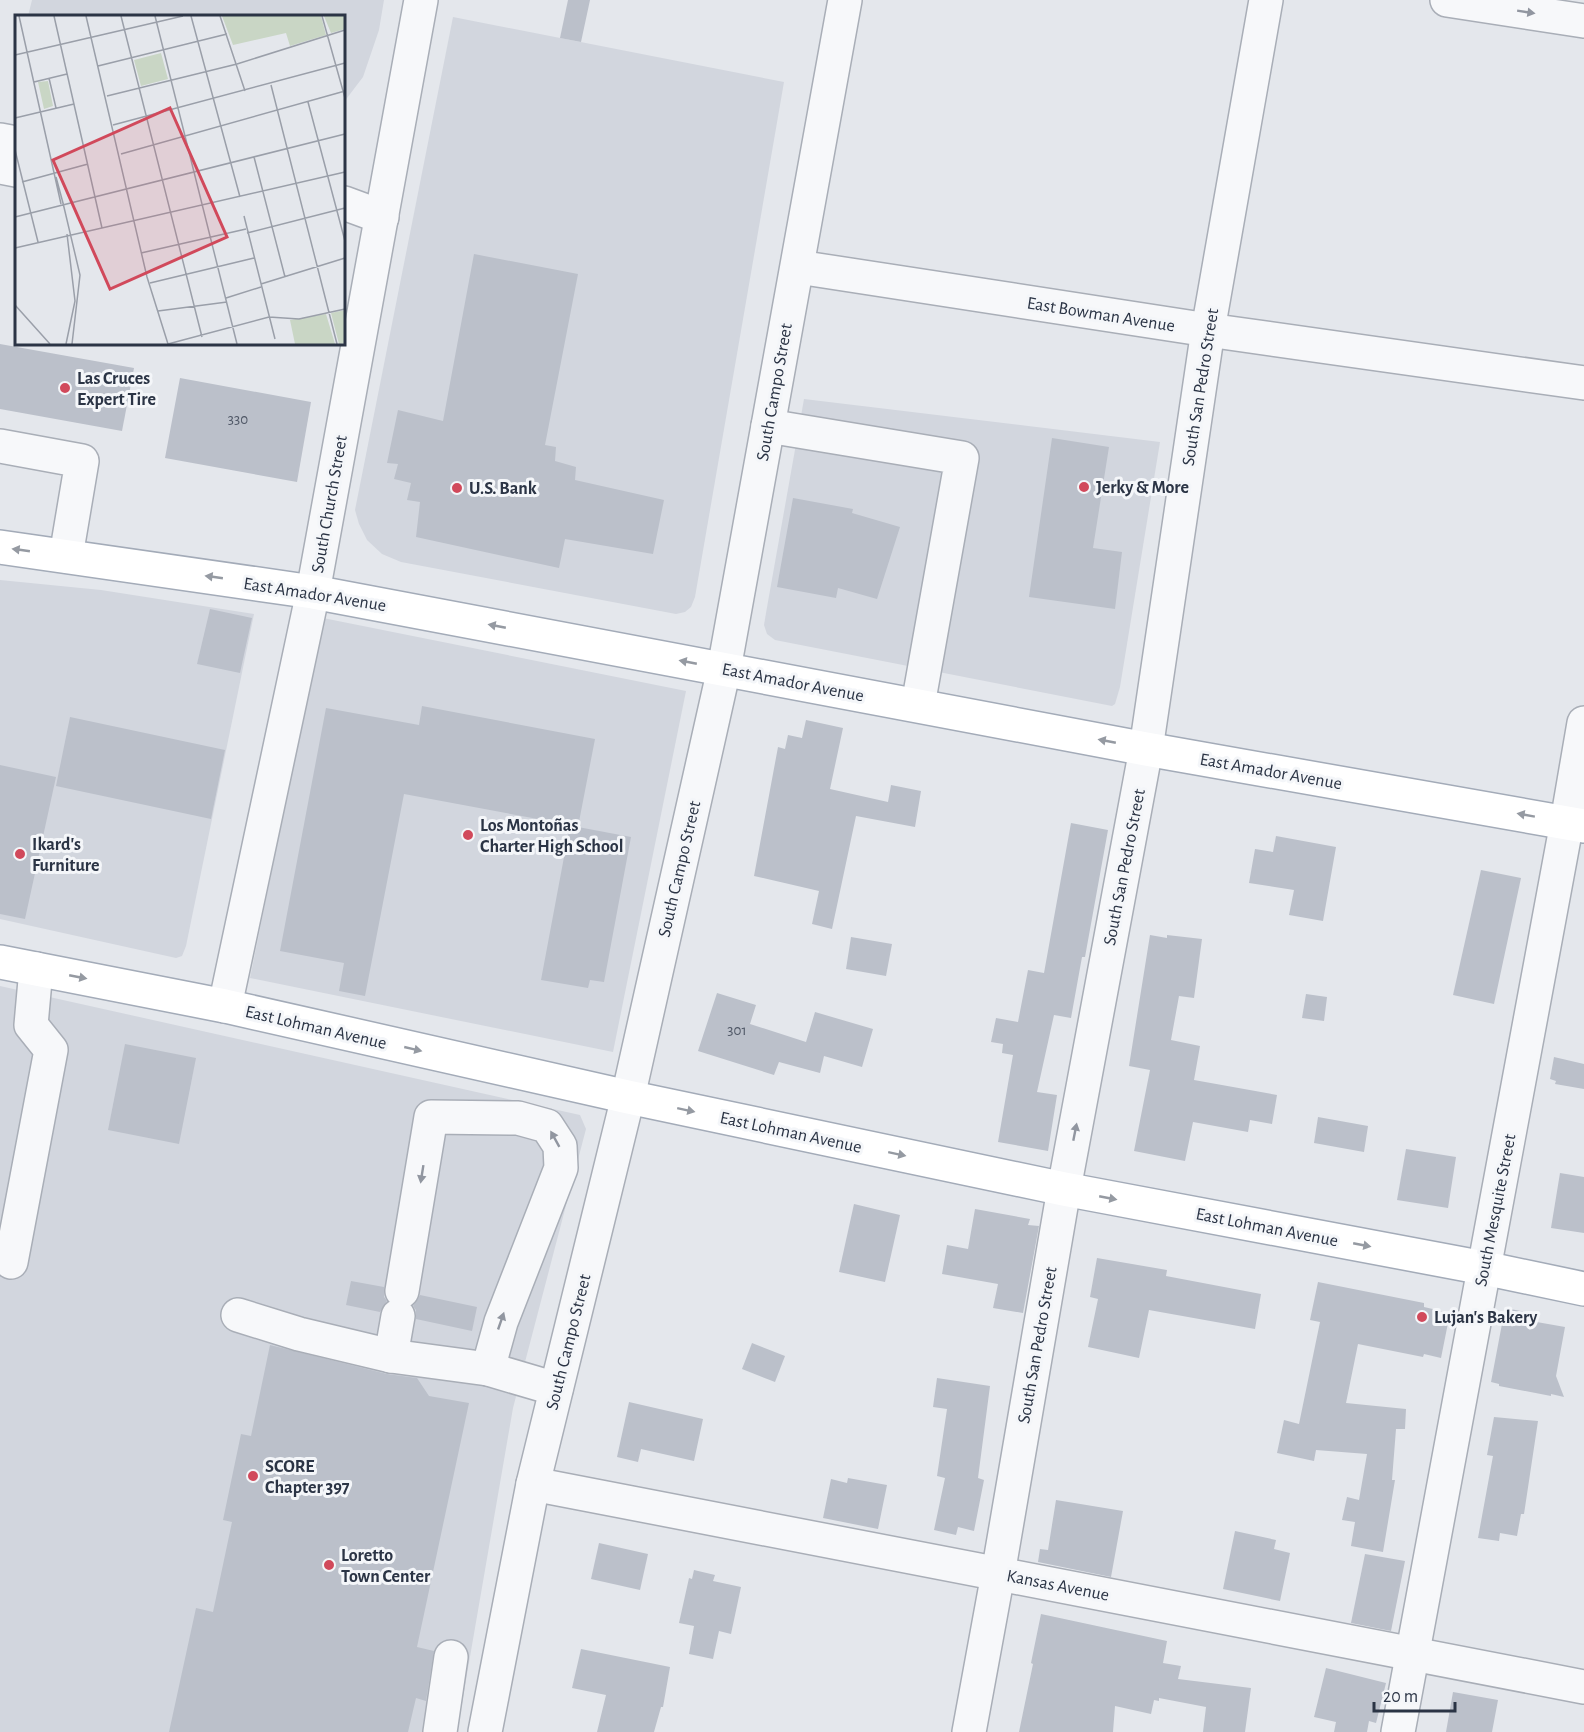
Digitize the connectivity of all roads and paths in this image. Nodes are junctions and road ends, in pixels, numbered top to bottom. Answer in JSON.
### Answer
{"nodes":[{"id":1,"x":421,"y":0,"type":"edge"},
{"id":2,"x":845,"y":0,"type":"edge"},
{"id":3,"x":1266,"y":0,"type":"edge"},
{"id":4,"x":1447,"y":0,"type":"edge"},
{"id":5,"x":1584,"y":21,"type":"edge"},
{"id":6,"x":0,"y":140,"type":"edge"},
{"id":7,"x":15,"y":143,"type":"edge"},
{"id":8,"x":0,"y":167,"type":"edge"},
{"id":9,"x":15,"y":170,"type":"edge"},
{"id":10,"x":345,"y":202,"type":"edge"},
{"id":11,"x":382,"y":217,"type":"junction"},
{"id":12,"x":345,"y":221,"type":"edge"},
{"id":13,"x":798,"y":267,"type":"junction"},
{"id":14,"x":1208,"y":330,"type":"junction"},
{"id":15,"x":1584,"y":383,"type":"edge"},
{"id":16,"x":768,"y":426,"type":"junction"},
{"id":17,"x":0,"y":446,"type":"edge"},
{"id":18,"x":0,"y":547,"type":"edge"},
{"id":19,"x":66,"y":556,"type":"junction"},
{"id":20,"x":313,"y":592,"type":"junction"},
{"id":21,"x":724,"y":669,"type":"junction"},
{"id":22,"x":918,"y":705,"type":"junction"},
{"id":23,"x":1584,"y":723,"type":"edge"},
{"id":24,"x":1146,"y":749,"type":"junction"},
{"id":25,"x":1576,"y":824,"type":"edge"},
{"id":26,"x":0,"y":962,"type":"edge"},
{"id":27,"x":36,"y":969,"type":"junction"},
{"id":28,"x":225,"y":1006,"type":"junction"},
{"id":29,"x":628,"y":1097,"type":"junction"},
{"id":30,"x":1064,"y":1189,"type":"junction"},
{"id":31,"x":11,"y":1262,"type":"dead end"},
{"id":32,"x":1484,"y":1268,"type":"junction"},
{"id":33,"x":1584,"y":1289,"type":"edge"},
{"id":34,"x":238,"y":1315,"type":"dead end"},
{"id":35,"x":391,"y":1356,"type":"junction"},
{"id":36,"x":488,"y":1369,"type":"junction"},
{"id":37,"x":556,"y":1389,"type":"junction"},
{"id":38,"x":533,"y":1484,"type":"junction"},
{"id":39,"x":998,"y":1574,"type":"junction"},
{"id":40,"x":1412,"y":1653,"type":"junction"},
{"id":41,"x":450,"y":1657,"type":"dead end"},
{"id":42,"x":1584,"y":1687,"type":"edge"},
{"id":43,"x":440,"y":1732,"type":"edge"},
{"id":44,"x":485,"y":1732,"type":"edge"},
{"id":45,"x":969,"y":1732,"type":"edge"},
{"id":46,"x":1398,"y":1732,"type":"edge"}],
"edges":[{"from":1,"to":11,"type":"street","name":"South Church Street"},
{"from":2,"to":13,"type":"street","name":"South Campo Street"},
{"from":3,"to":14,"type":"street","name":"South San Pedro Street"},
{"from":4,"to":5,"type":"street","one_way":true},
{"from":6,"to":7,"type":"street"},
{"from":8,"to":9,"type":"street"},
{"from":10,"to":11,"type":"street"},
{"from":11,"to":12,"type":"street"},
{"from":11,"to":20,"type":"street","name":"South Church Street"},
{"from":13,"to":14,"type":"street","name":"East Bowman Avenue"},
{"from":13,"to":16,"type":"street","name":"South Campo Street"},
{"from":14,"to":15,"type":"street","name":"East Bowman Avenue"},
{"from":14,"to":24,"type":"street","name":"South San Pedro Street"},
{"from":16,"to":21,"type":"street","name":"South Campo Street"},
{"from":16,"to":22,"type":"street"},
{"from":17,"to":19,"type":"street"},
{"from":19,"to":18,"type":"main road","name":"East Amador Avenue","one_way":true},
{"from":20,"to":19,"type":"main road","name":"East Amador Avenue","one_way":true},
{"from":21,"to":20,"type":"main road","name":"East Amador Avenue","one_way":true},
{"from":20,"to":28,"type":"street","name":"South Church Street"},
{"from":21,"to":22,"type":"main road","name":"East Amador Avenue"},
{"from":21,"to":29,"type":"street","name":"South Campo Street"},
{"from":24,"to":22,"type":"main road","name":"East Amador Avenue","one_way":true},
{"from":23,"to":25,"type":"street","name":"South Mesquite Street"},
{"from":25,"to":24,"type":"main road","name":"East Amador Avenue","one_way":true},
{"from":30,"to":24,"type":"street","name":"South San Pedro Street","one_way":true},
{"from":25,"to":32,"type":"street","name":"South Mesquite Street"},
{"from":26,"to":27,"type":"main road","name":"East Lohman Avenue"},
{"from":27,"to":28,"type":"main road","name":"East Lohman Avenue","one_way":true},
{"from":27,"to":31,"type":"street"},
{"from":28,"to":29,"type":"main road","name":"East Lohman Avenue","one_way":true},
{"from":29,"to":30,"type":"main road","name":"East Lohman Avenue","one_way":true},
{"from":29,"to":37,"type":"street","name":"South Campo Street"},
{"from":30,"to":32,"type":"main road","name":"East Lohman Avenue","one_way":true},
{"from":30,"to":39,"type":"street","name":"South San Pedro Street"},
{"from":32,"to":33,"type":"main road","name":"East Lohman Avenue"},
{"from":32,"to":40,"type":"street","name":"South Mesquite Street"},
{"from":34,"to":35,"type":"street"},
{"from":35,"to":36,"type":"street"},
{"from":36,"to":35,"type":"street","one_way":true},
{"from":36,"to":37,"type":"street"},
{"from":37,"to":38,"type":"street","name":"South Campo Street"},
{"from":38,"to":39,"type":"street","name":"Kansas Avenue"},
{"from":38,"to":44,"type":"street","name":"South Campo Street"},
{"from":39,"to":40,"type":"street","name":"Kansas Avenue"},
{"from":39,"to":45,"type":"street","name":"South San Pedro Street"},
{"from":40,"to":42,"type":"street","name":"Kansas Avenue"},
{"from":40,"to":46,"type":"street","name":"South Mesquite Street"},
{"from":41,"to":43,"type":"street"}]}
